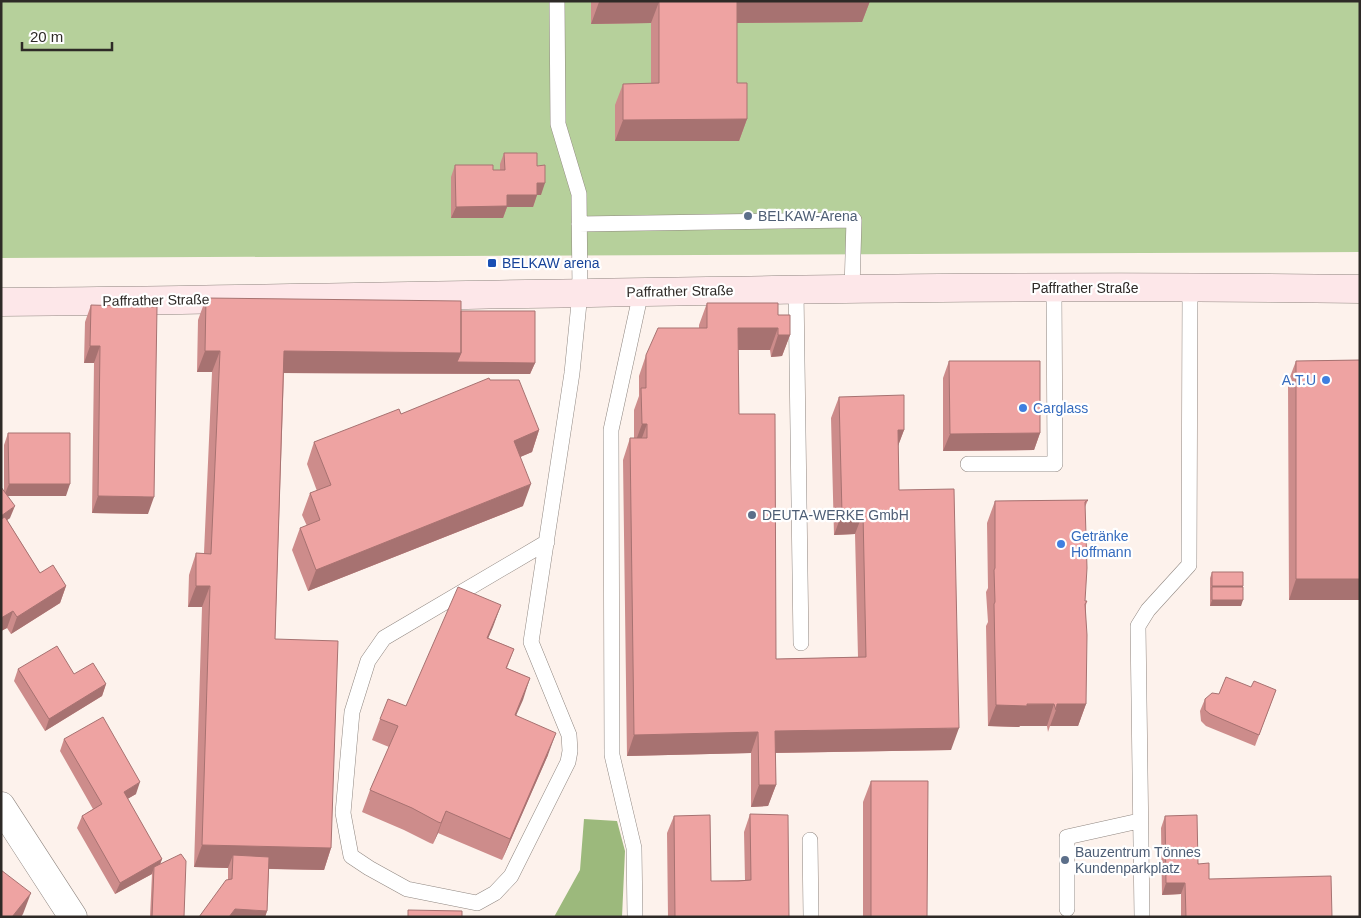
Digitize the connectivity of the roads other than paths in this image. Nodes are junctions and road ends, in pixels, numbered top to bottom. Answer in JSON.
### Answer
{"nodes":[{"id":1,"x":557,"y":1,"type":"edge"},
{"id":2,"x":579,"y":224,"type":"junction"},
{"id":3,"x":1190,"y":288,"type":"junction"},
{"id":4,"x":1054,"y":289,"type":"junction"},
{"id":5,"x":1360,"y":289,"type":"edge"},
{"id":6,"x":796,"y":290,"type":"junction"},
{"id":7,"x":852,"y":290,"type":"junction"},
{"id":8,"x":641,"y":292,"type":"junction"},
{"id":9,"x":580,"y":293,"type":"junction"},
{"id":10,"x":1,"y":302,"type":"edge"},
{"id":11,"x":968,"y":464,"type":"dead end"},
{"id":12,"x":546,"y":542,"type":"junction"},
{"id":13,"x":801,"y":643,"type":"dead end"},
{"id":14,"x":1,"y":806,"type":"edge"},
{"id":15,"x":1140,"y":821,"type":"junction"},
{"id":16,"x":810,"y":840,"type":"dead end"},
{"id":17,"x":1067,"y":909,"type":"dead end"},
{"id":18,"x":73,"y":917,"type":"edge"},
{"id":19,"x":635,"y":917,"type":"edge"},
{"id":20,"x":811,"y":917,"type":"edge"},
{"id":21,"x":1142,"y":917,"type":"edge"}],
"edges":[{"from":1,"to":2,"type":"lane"},
{"from":2,"to":7,"type":"lane"},
{"from":2,"to":9,"type":"lane"},
{"from":3,"to":4,"type":"street","name":"Paffrather Straße"},
{"from":3,"to":5,"type":"street","name":"Paffrather Straße"},
{"from":3,"to":15,"type":"lane"},
{"from":4,"to":7,"type":"street","name":"Paffrather Straße"},
{"from":4,"to":11,"type":"lane"},
{"from":6,"to":7,"type":"street","name":"Paffrather Straße"},
{"from":6,"to":8,"type":"street","name":"Paffrather Straße"},
{"from":6,"to":13,"type":"lane"},
{"from":8,"to":9,"type":"street","name":"Paffrather Straße"},
{"from":8,"to":19,"type":"lane"},
{"from":9,"to":10,"type":"street","name":"Paffrather Straße"},
{"from":9,"to":12,"type":"lane"},
{"from":12,"to":12,"type":"lane"},
{"from":14,"to":18,"type":"street"},
{"from":15,"to":17,"type":"lane"},
{"from":15,"to":21,"type":"lane"},
{"from":16,"to":20,"type":"lane"}]}
